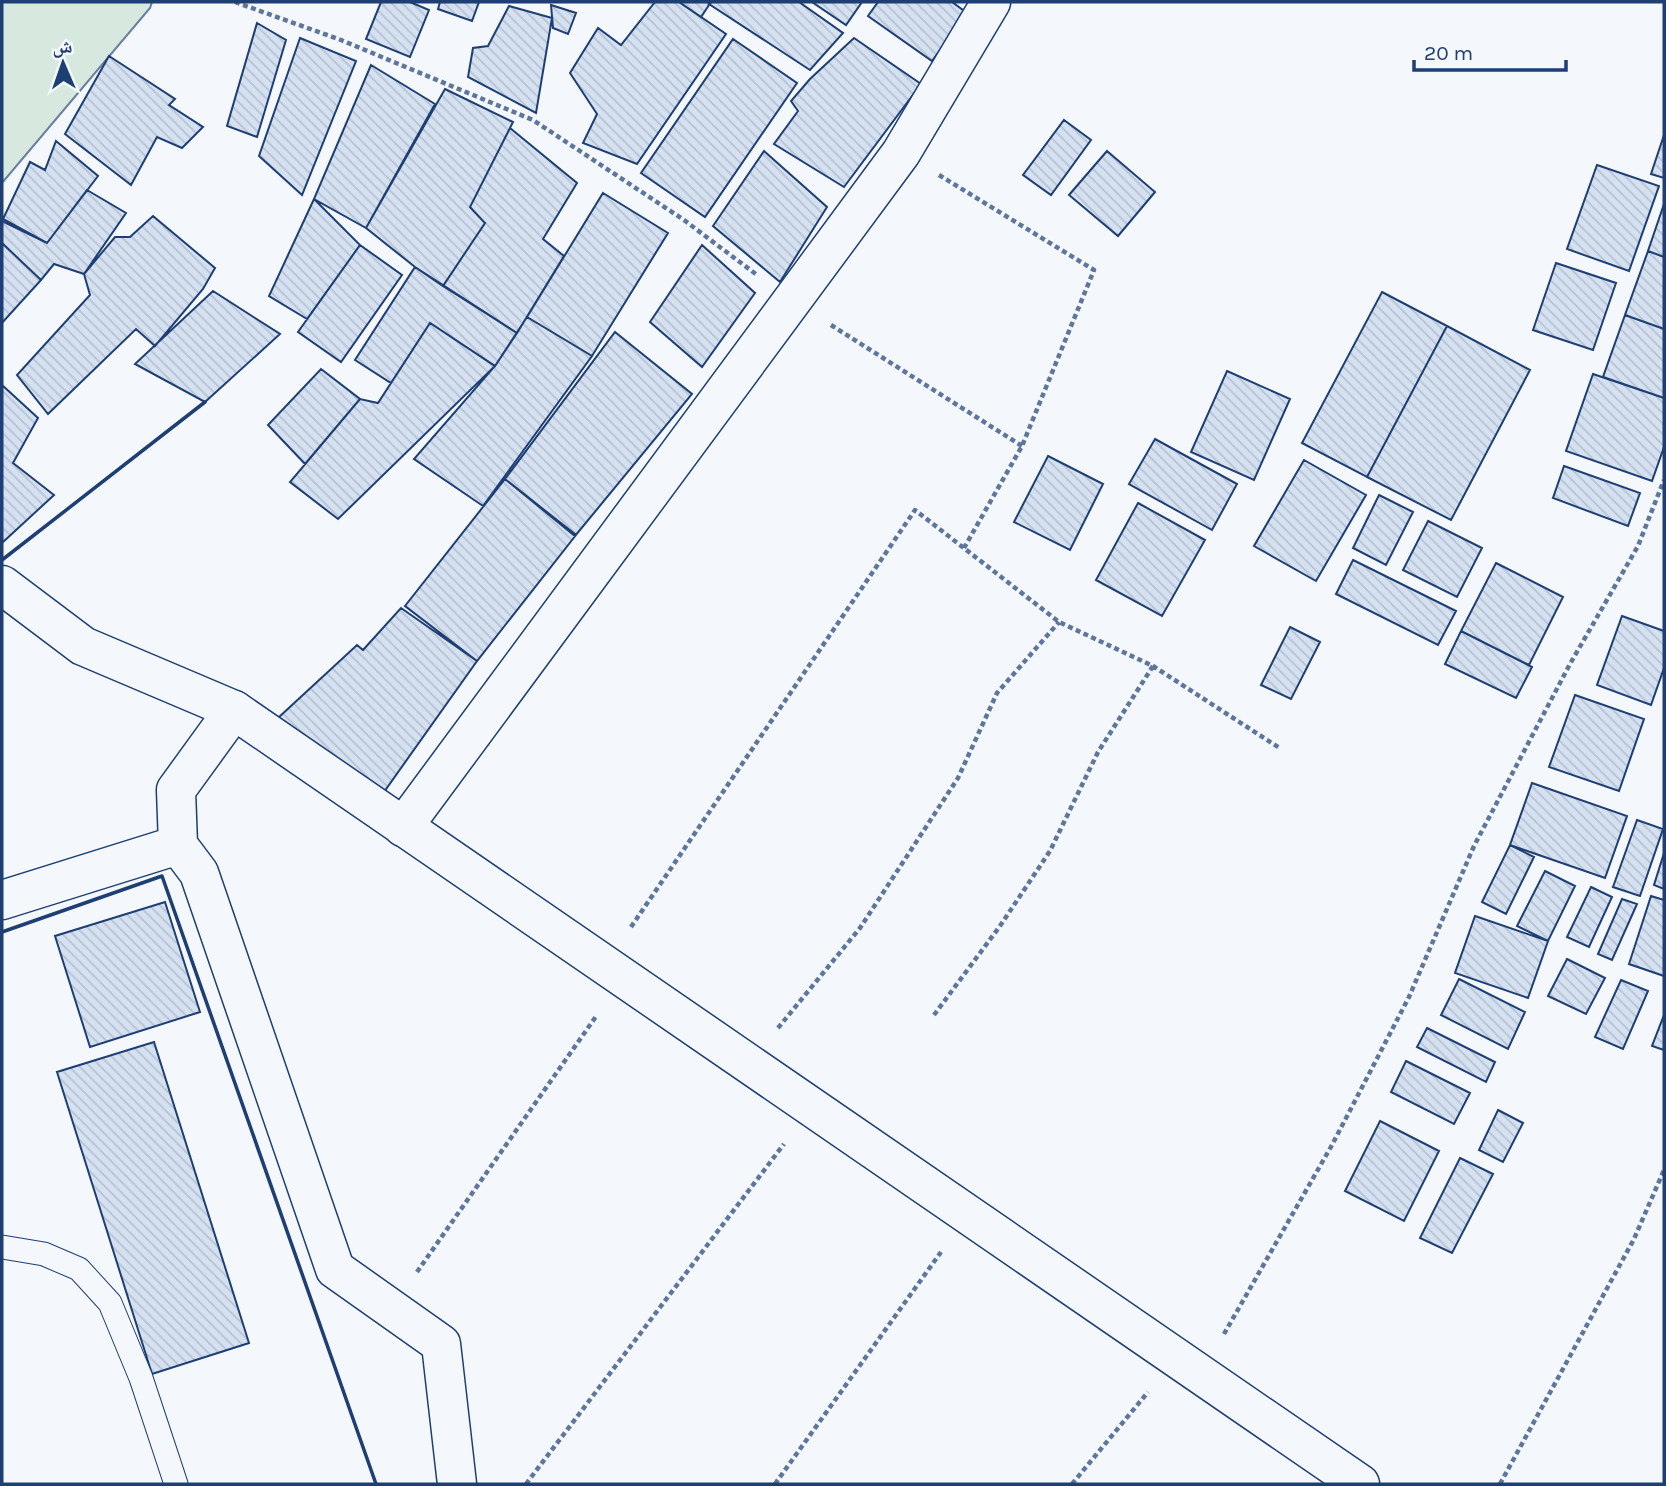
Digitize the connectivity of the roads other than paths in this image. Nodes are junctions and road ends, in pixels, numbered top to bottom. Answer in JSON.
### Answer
{"nodes":[{"id":1,"x":991,"y":2,"type":"edge"},
{"id":2,"x":2,"y":584,"type":"edge"},
{"id":3,"x":234,"y":710,"type":"junction"},
{"id":4,"x":403,"y":827,"type":"junction"},
{"id":5,"x":178,"y":845,"type":"junction"},
{"id":6,"x":2,"y":900,"type":"edge"},
{"id":7,"x":2,"y":1247,"type":"edge"},
{"id":8,"x":176,"y":1484,"type":"edge"},
{"id":9,"x":457,"y":1484,"type":"edge"},
{"id":10,"x":1360,"y":1484,"type":"edge"}],
"edges":[{"from":1,"to":4,"type":"street"},
{"from":2,"to":3,"type":"street"},
{"from":3,"to":4,"type":"street"},
{"from":3,"to":5,"type":"street"},
{"from":4,"to":10,"type":"street"},
{"from":5,"to":6,"type":"street"},
{"from":5,"to":9,"type":"street"},
{"from":7,"to":8,"type":"lane"}]}
